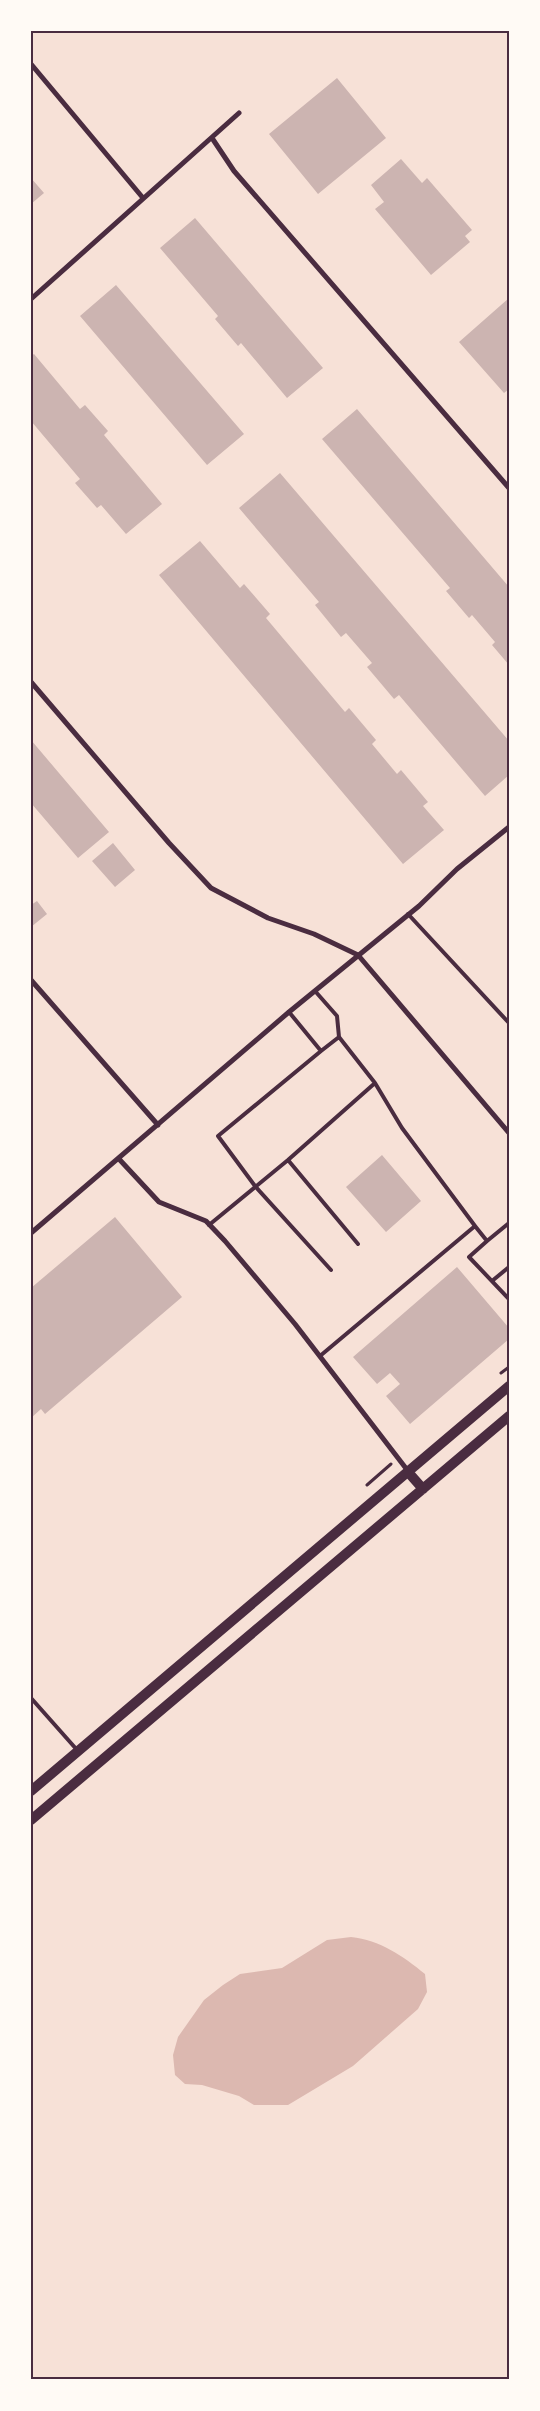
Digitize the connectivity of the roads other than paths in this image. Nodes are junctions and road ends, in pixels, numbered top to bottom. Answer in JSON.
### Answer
{"nodes":[{"id":1,"x":31,"y":64,"type":"edge"},
{"id":2,"x":240,"y":113,"type":"dead end"},
{"id":3,"x":212,"y":138,"type":"junction"},
{"id":4,"x":143,"y":198,"type":"junction"},
{"id":5,"x":31,"y":299,"type":"edge"},
{"id":6,"x":509,"y":488,"type":"edge"},
{"id":7,"x":31,"y":682,"type":"edge"},
{"id":8,"x":509,"y":827,"type":"edge"},
{"id":9,"x":408,"y":914,"type":"junction"},
{"id":10,"x":358,"y":955,"type":"junction"},
{"id":11,"x":31,"y":980,"type":"edge"},
{"id":12,"x":315,"y":991,"type":"junction"},
{"id":13,"x":289,"y":1012,"type":"junction"},
{"id":14,"x":509,"y":1024,"type":"edge"},
{"id":15,"x":339,"y":1038,"type":"junction"},
{"id":16,"x":320,"y":1051,"type":"junction"},
{"id":17,"x":375,"y":1083,"type":"junction"},
{"id":18,"x":158,"y":1125,"type":"junction"},
{"id":19,"x":509,"y":1134,"type":"edge"},
{"id":20,"x":118,"y":1159,"type":"junction"},
{"id":21,"x":288,"y":1160,"type":"junction"},
{"id":22,"x":256,"y":1186,"type":"junction"},
{"id":23,"x":509,"y":1223,"type":"edge"},
{"id":24,"x":209,"y":1224,"type":"junction"},
{"id":25,"x":475,"y":1226,"type":"junction"},
{"id":26,"x":31,"y":1233,"type":"edge"},
{"id":27,"x":487,"y":1241,"type":"junction"},
{"id":28,"x":358,"y":1244,"type":"dead end"},
{"id":29,"x":509,"y":1267,"type":"edge"},
{"id":30,"x":331,"y":1270,"type":"dead end"},
{"id":31,"x":492,"y":1282,"type":"junction"},
{"id":32,"x":509,"y":1299,"type":"edge"},
{"id":33,"x":320,"y":1356,"type":"junction"},
{"id":34,"x":509,"y":1386,"type":"edge"},
{"id":35,"x":509,"y":1416,"type":"edge"},
{"id":36,"x":408,"y":1472,"type":"junction"},
{"id":37,"x":423,"y":1489,"type":"junction"},
{"id":38,"x":31,"y":1698,"type":"edge"},
{"id":39,"x":78,"y":1751,"type":"junction"},
{"id":40,"x":31,"y":1791,"type":"edge"},
{"id":41,"x":31,"y":1820,"type":"edge"}],
"edges":[{"from":1,"to":4,"type":"street"},
{"from":2,"to":3,"type":"street"},
{"from":3,"to":4,"type":"street"},
{"from":3,"to":6,"type":"street"},
{"from":4,"to":5,"type":"street"},
{"from":7,"to":10,"type":"street"},
{"from":8,"to":9,"type":"street"},
{"from":9,"to":10,"type":"street"},
{"from":9,"to":14,"type":"lane"},
{"from":10,"to":12,"type":"street"},
{"from":10,"to":19,"type":"street"},
{"from":11,"to":18,"type":"street"},
{"from":12,"to":13,"type":"street"},
{"from":12,"to":15,"type":"lane"},
{"from":13,"to":16,"type":"lane"},
{"from":13,"to":18,"type":"street"},
{"from":15,"to":16,"type":"lane"},
{"from":15,"to":17,"type":"lane"},
{"from":16,"to":22,"type":"lane"},
{"from":17,"to":21,"type":"lane"},
{"from":17,"to":25,"type":"lane"},
{"from":18,"to":20,"type":"street"},
{"from":20,"to":24,"type":"street"},
{"from":20,"to":26,"type":"street"},
{"from":21,"to":22,"type":"lane"},
{"from":21,"to":28,"type":"lane"},
{"from":22,"to":24,"type":"lane"},
{"from":22,"to":30,"type":"lane"},
{"from":23,"to":27,"type":"lane"},
{"from":24,"to":33,"type":"street"},
{"from":25,"to":27,"type":"lane"},
{"from":25,"to":33,"type":"lane"},
{"from":27,"to":31,"type":"lane"},
{"from":29,"to":31,"type":"lane"},
{"from":31,"to":32,"type":"lane"},
{"from":33,"to":36,"type":"street"},
{"from":34,"to":36,"type":"main road"},
{"from":35,"to":37,"type":"main road"},
{"from":36,"to":37,"type":"main road"},
{"from":36,"to":39,"type":"main road"},
{"from":37,"to":41,"type":"main road"},
{"from":38,"to":39,"type":"lane"},
{"from":39,"to":40,"type":"main road"}]}
